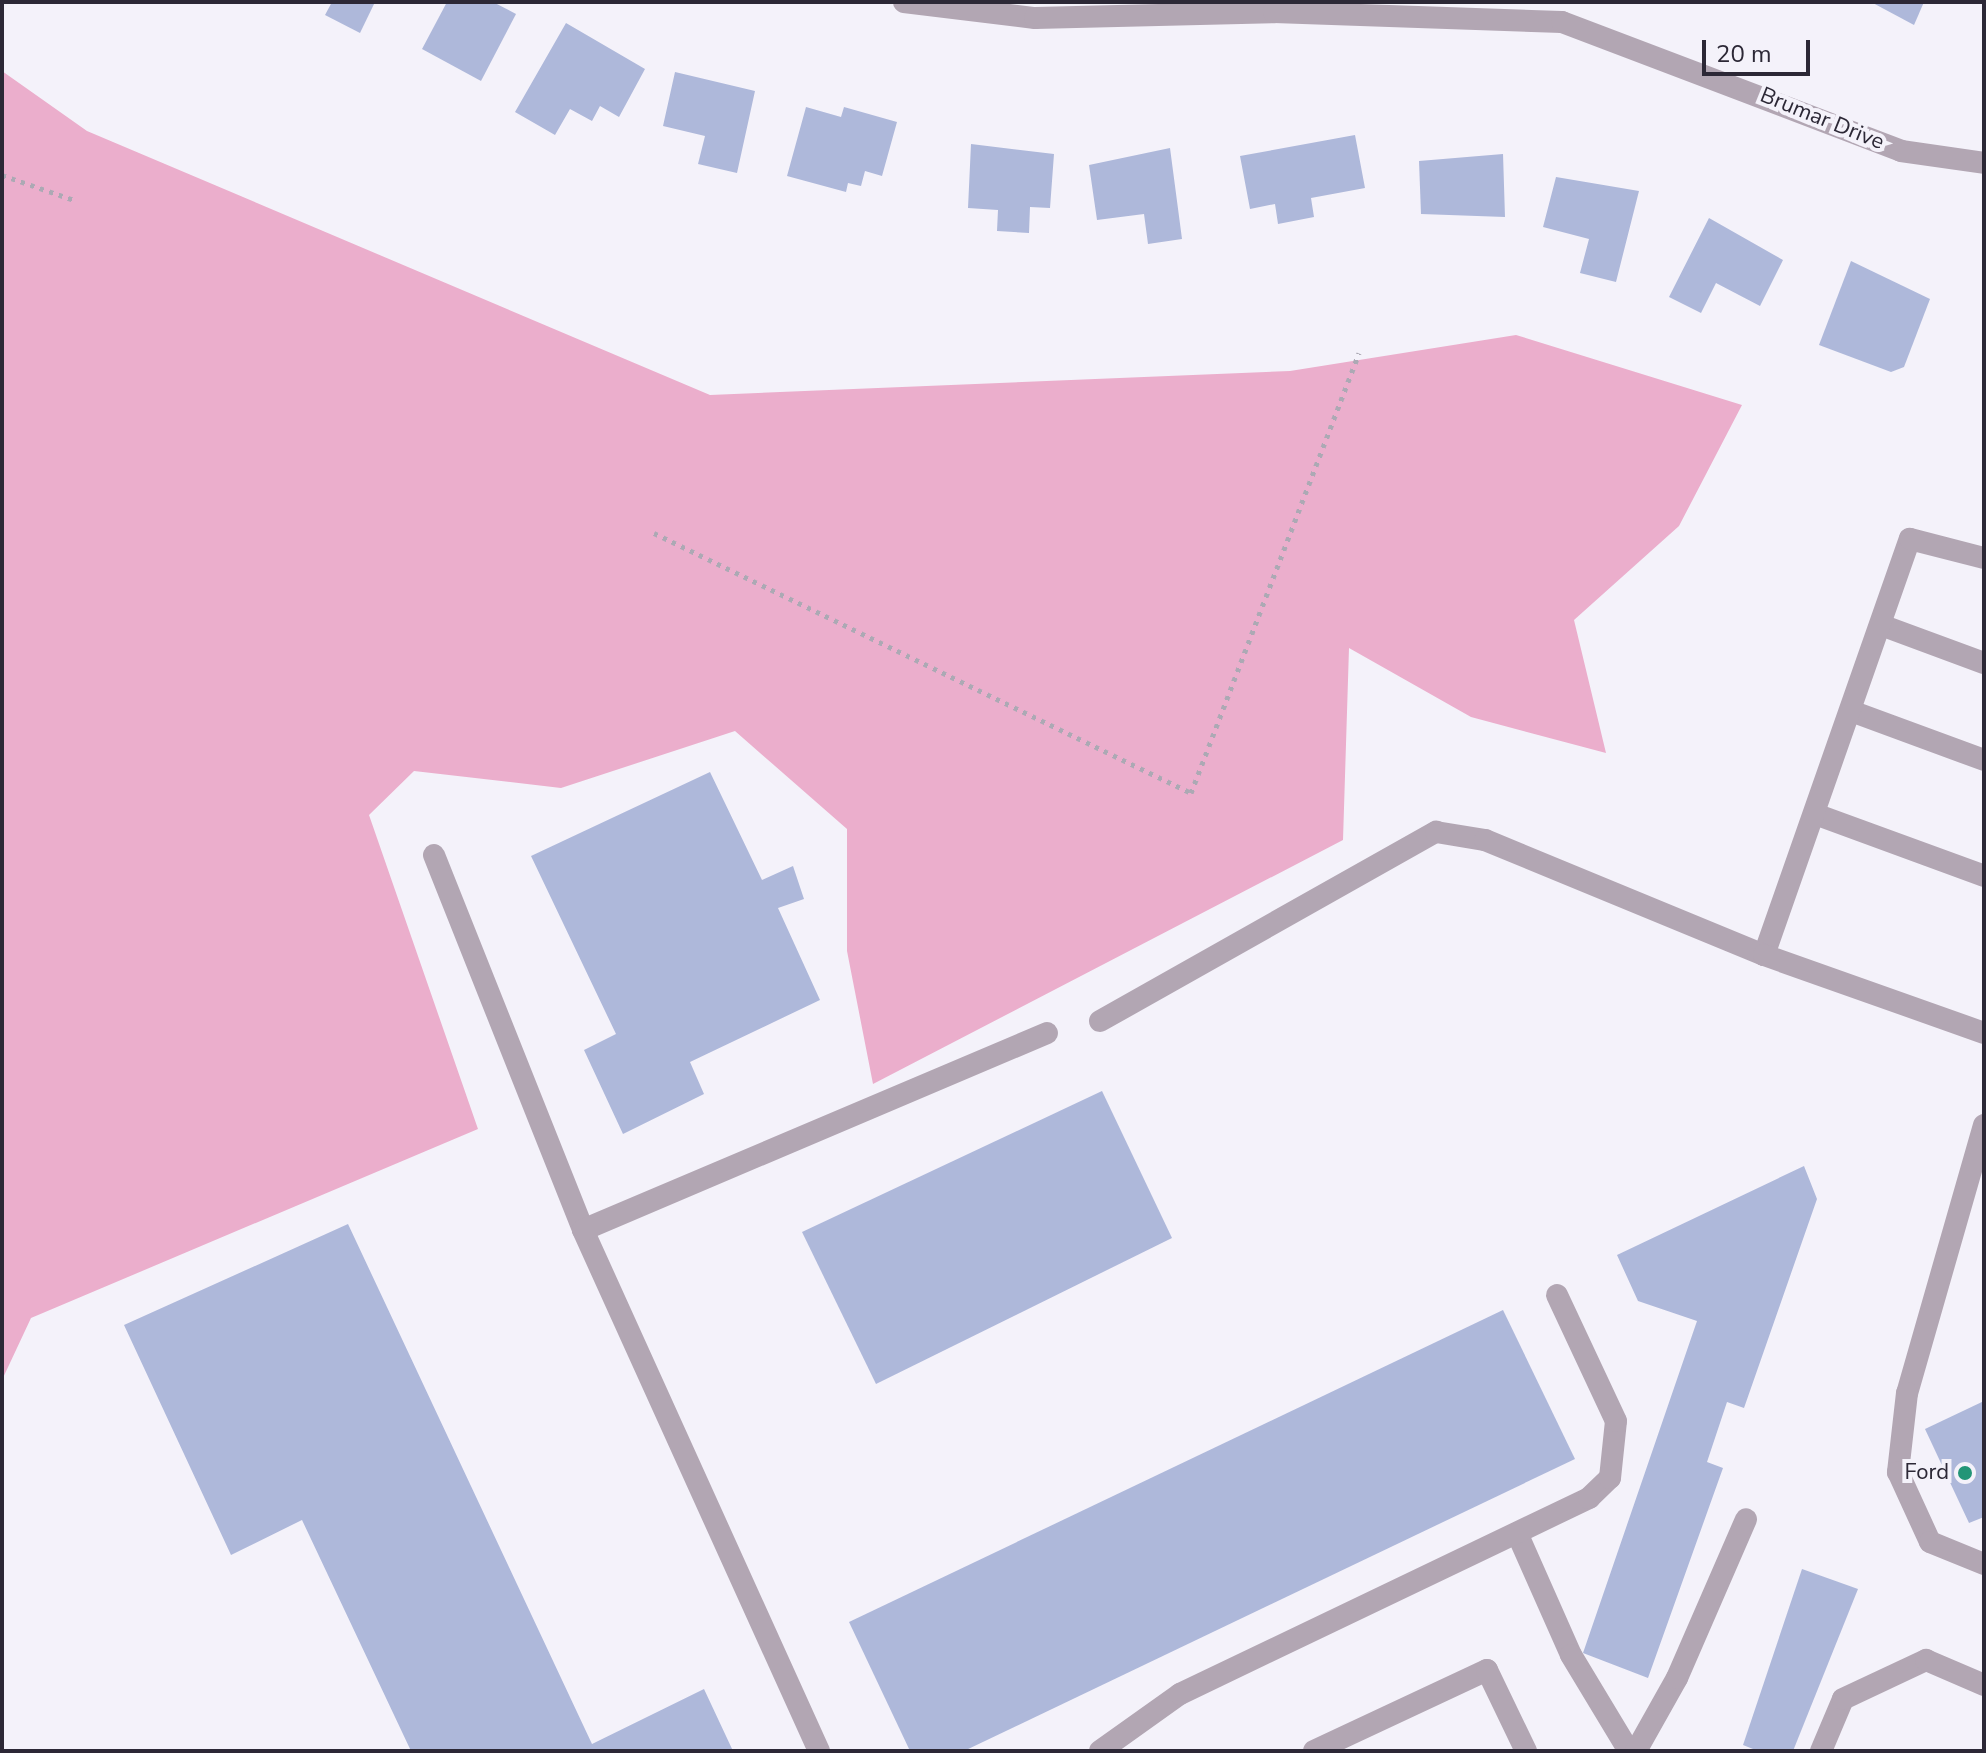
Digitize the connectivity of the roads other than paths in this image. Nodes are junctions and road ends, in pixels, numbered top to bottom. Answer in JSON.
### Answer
{"nodes":[{"id":1,"x":904,"y":2,"type":"edge"},
{"id":2,"x":1274,"y":7,"type":"edge"},
{"id":3,"x":1984,"y":163,"type":"edge"},
{"id":4,"x":1984,"y":558,"type":"edge"},
{"id":5,"x":1881,"y":625,"type":"junction"},
{"id":6,"x":1984,"y":663,"type":"edge"},
{"id":7,"x":1851,"y":711,"type":"junction"},
{"id":8,"x":1984,"y":760,"type":"edge"},
{"id":9,"x":1815,"y":814,"type":"junction"},
{"id":10,"x":434,"y":855,"type":"dead end"},
{"id":11,"x":1984,"y":876,"type":"edge"},
{"id":12,"x":1764,"y":955,"type":"junction"},
{"id":13,"x":1100,"y":1021,"type":"dead end"},
{"id":14,"x":1047,"y":1033,"type":"dead end"},
{"id":15,"x":1984,"y":1033,"type":"edge"},
{"id":16,"x":1984,"y":1125,"type":"edge"},
{"id":17,"x":583,"y":1230,"type":"junction"},
{"id":18,"x":1557,"y":1295,"type":"dead end"},
{"id":19,"x":1746,"y":1519,"type":"dead end"},
{"id":20,"x":1517,"y":1533,"type":"junction"},
{"id":21,"x":1984,"y":1564,"type":"edge"},
{"id":22,"x":1984,"y":1685,"type":"edge"},
{"id":23,"x":819,"y":1751,"type":"edge"},
{"id":24,"x":1100,"y":1751,"type":"edge"},
{"id":25,"x":1314,"y":1751,"type":"edge"},
{"id":26,"x":1526,"y":1751,"type":"edge"},
{"id":27,"x":1629,"y":1751,"type":"edge"},
{"id":28,"x":1636,"y":1751,"type":"edge"},
{"id":29,"x":1821,"y":1751,"type":"edge"}],
"edges":[{"from":1,"to":2,"type":"street","name":"Brumar Drive"},
{"from":2,"to":3,"type":"street","name":"Brumar Drive"},
{"from":4,"to":5,"type":"street"},
{"from":5,"to":6,"type":"street"},
{"from":5,"to":7,"type":"street"},
{"from":7,"to":8,"type":"street"},
{"from":7,"to":9,"type":"street"},
{"from":9,"to":11,"type":"street"},
{"from":9,"to":12,"type":"street"},
{"from":10,"to":17,"type":"street"},
{"from":12,"to":13,"type":"street"},
{"from":12,"to":15,"type":"street"},
{"from":14,"to":17,"type":"street"},
{"from":16,"to":21,"type":"street"},
{"from":17,"to":23,"type":"street"},
{"from":18,"to":20,"type":"street"},
{"from":19,"to":28,"type":"street"},
{"from":20,"to":24,"type":"street"},
{"from":20,"to":27,"type":"street"},
{"from":22,"to":29,"type":"street"},
{"from":25,"to":26,"type":"street"}]}
